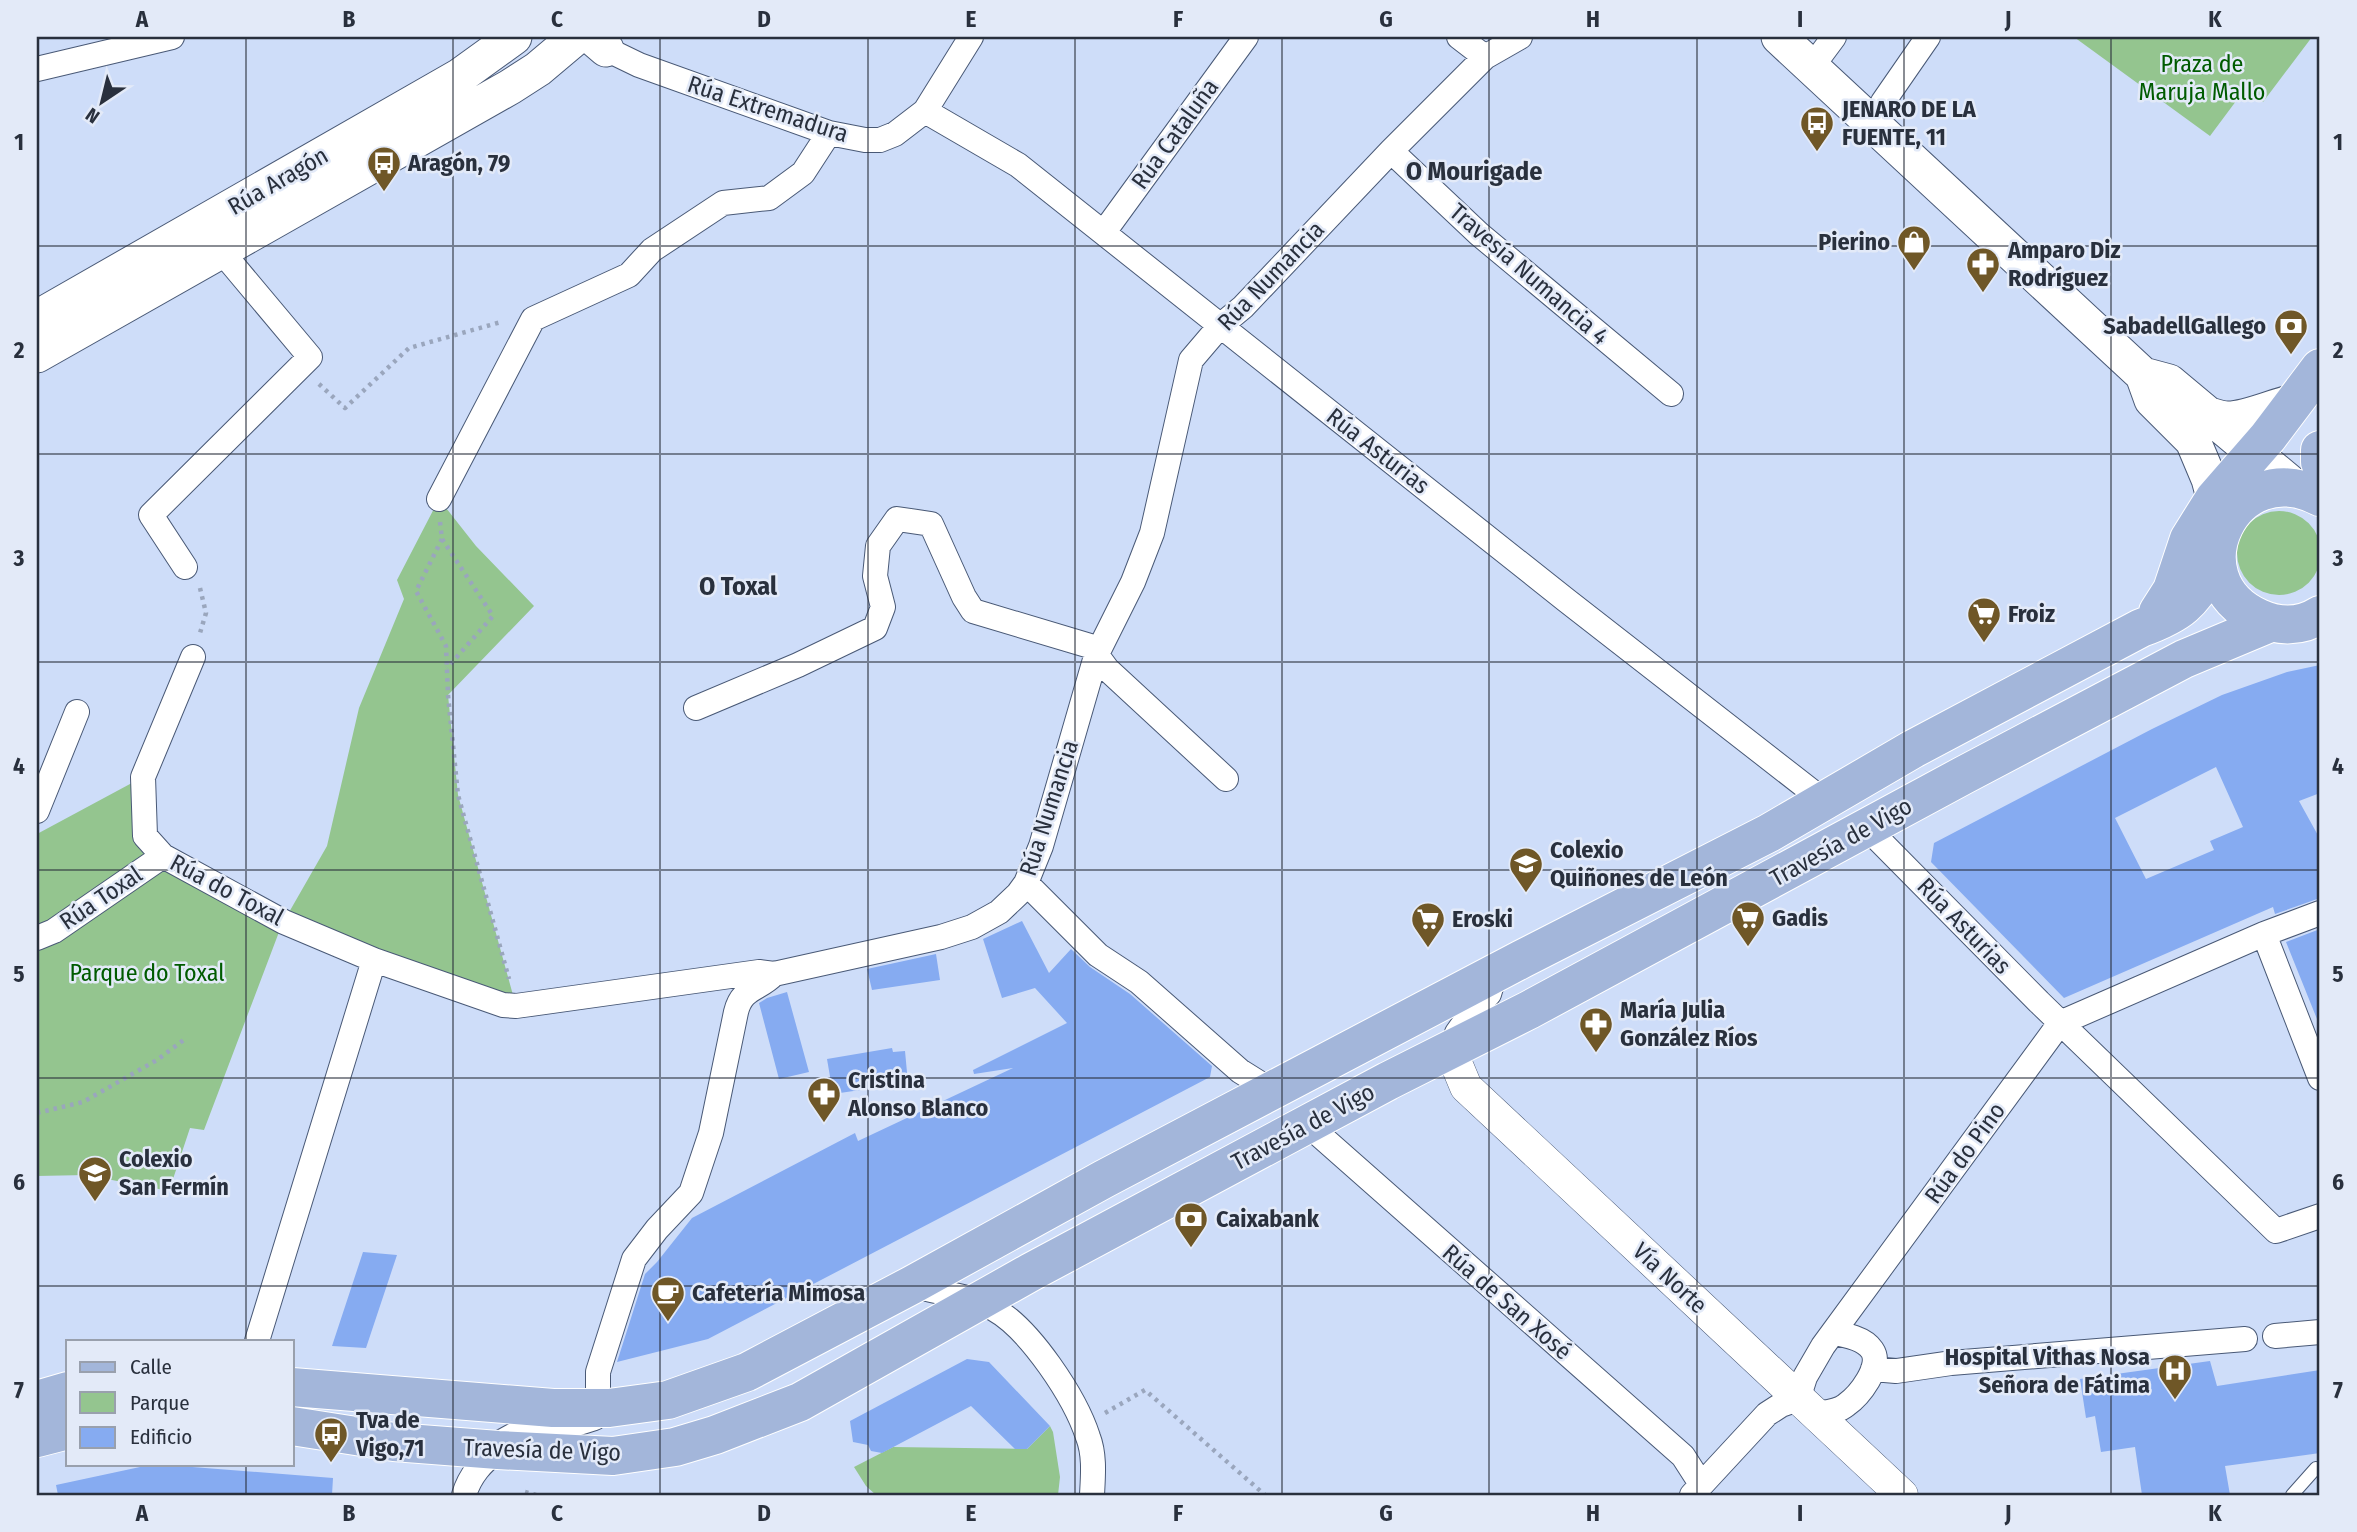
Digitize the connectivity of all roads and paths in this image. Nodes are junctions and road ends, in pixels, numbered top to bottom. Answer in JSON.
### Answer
{"nodes":[{"id":1,"x":172,"y":37,"type":"edge"},
{"id":2,"x":514,"y":37,"type":"edge"},
{"id":3,"x":971,"y":37,"type":"edge"},
{"id":4,"x":1246,"y":37,"type":"edge"},
{"id":5,"x":1459,"y":37,"type":"edge"},
{"id":6,"x":1520,"y":37,"type":"edge"},
{"id":7,"x":1779,"y":37,"type":"edge"},
{"id":8,"x":1834,"y":37,"type":"edge"},
{"id":9,"x":1928,"y":37,"type":"edge"},
{"id":10,"x":592,"y":41,"type":"edge"},
{"id":11,"x":1485,"y":57,"type":"junction"},
{"id":12,"x":1811,"y":68,"type":"junction"},
{"id":13,"x":37,"y":69,"type":"edge"},
{"id":14,"x":925,"y":111,"type":"junction"},
{"id":15,"x":1872,"y":125,"type":"junction"},
{"id":16,"x":829,"y":133,"type":"junction"},
{"id":17,"x":1391,"y":151,"type":"junction"},
{"id":18,"x":1104,"y":232,"type":"junction"},
{"id":19,"x":222,"y":252,"type":"junction"},
{"id":20,"x":37,"y":318,"type":"edge"},
{"id":21,"x":533,"y":319,"type":"junction"},
{"id":22,"x":1220,"y":326,"type":"junction"},
{"id":23,"x":37,"y":355,"type":"edge"},
{"id":24,"x":300,"y":366,"type":"junction"},
{"id":25,"x":2320,"y":368,"type":"edge"},
{"id":26,"x":1671,"y":394,"type":"dead end"},
{"id":27,"x":2294,"y":402,"type":"junction"},
{"id":28,"x":2191,"y":418,"type":"junction"},
{"id":29,"x":2320,"y":450,"type":"edge"},
{"id":30,"x":2292,"y":473,"type":"edge"},
{"id":31,"x":439,"y":499,"type":"joint"},
{"id":32,"x":2217,"y":526,"type":"junction"},
{"id":33,"x":442,"y":539,"type":"junction"},
{"id":34,"x":185,"y":567,"type":"joint"},
{"id":35,"x":2304,"y":625,"type":"edge"},
{"id":36,"x":1096,"y":656,"type":"junction"},
{"id":37,"x":193,"y":657,"type":"joint"},
{"id":38,"x":447,"y":669,"type":"junction"},
{"id":39,"x":696,"y":708,"type":"dead end"},
{"id":40,"x":77,"y":712,"type":"dead end"},
{"id":41,"x":1226,"y":779,"type":"dead end"},
{"id":42,"x":1824,"y":801,"type":"junction"},
{"id":43,"x":37,"y":811,"type":"edge"},
{"id":44,"x":1868,"y":829,"type":"junction"},
{"id":45,"x":163,"y":856,"type":"junction"},
{"id":46,"x":1026,"y":883,"type":"junction"},
{"id":47,"x":2320,"y":913,"type":"edge"},
{"id":48,"x":2264,"y":934,"type":"junction"},
{"id":49,"x":37,"y":938,"type":"edge"},
{"id":50,"x":374,"y":960,"type":"junction"},
{"id":51,"x":1495,"y":973,"type":"junction"},
{"id":52,"x":775,"y":974,"type":"junction"},
{"id":53,"x":516,"y":1006,"type":"junction"},
{"id":54,"x":2060,"y":1023,"type":"junction"},
{"id":55,"x":185,"y":1039,"type":"dead end"},
{"id":56,"x":1451,"y":1051,"type":"junction"},
{"id":57,"x":2320,"y":1078,"type":"edge"},
{"id":58,"x":1272,"y":1091,"type":"junction"},
{"id":59,"x":37,"y":1113,"type":"edge"},
{"id":60,"x":1307,"y":1124,"type":"junction"},
{"id":61,"x":2320,"y":1216,"type":"edge"},
{"id":62,"x":1031,"y":1272,"type":"junction"},
{"id":63,"x":912,"y":1285,"type":"junction"},
{"id":64,"x":981,"y":1302,"type":"junction"},
{"id":65,"x":1018,"y":1325,"type":"junction"},
{"id":66,"x":2320,"y":1332,"type":"edge"},
{"id":67,"x":1833,"y":1333,"type":"junction"},
{"id":68,"x":2275,"y":1336,"type":"dead end"},
{"id":69,"x":2245,"y":1339,"type":"dead end"},
{"id":70,"x":257,"y":1340,"type":"edge"},
{"id":71,"x":1873,"y":1369,"type":"junction"},
{"id":72,"x":294,"y":1387,"type":"edge"},
{"id":73,"x":66,"y":1392,"type":"edge"},
{"id":74,"x":37,"y":1400,"type":"edge"},
{"id":75,"x":1807,"y":1407,"type":"junction"},
{"id":76,"x":609,"y":1408,"type":"junction"},
{"id":77,"x":1084,"y":1425,"type":"junction"},
{"id":78,"x":294,"y":1426,"type":"edge"},
{"id":79,"x":66,"y":1431,"type":"edge"},
{"id":80,"x":37,"y":1438,"type":"edge"},
{"id":81,"x":498,"y":1450,"type":"junction"},
{"id":82,"x":2316,"y":1468,"type":"dead end"},
{"id":83,"x":1697,"y":1490,"type":"edge"},
{"id":84,"x":525,"y":1492,"type":"dead end"},
{"id":85,"x":464,"y":1495,"type":"edge"},
{"id":86,"x":536,"y":1495,"type":"edge"},
{"id":87,"x":1092,"y":1495,"type":"edge"},
{"id":88,"x":1265,"y":1495,"type":"edge"},
{"id":89,"x":1902,"y":1495,"type":"edge"},
{"id":90,"x":2292,"y":1495,"type":"edge"}],
"edges":[{"from":1,"to":13,"type":"street"},
{"from":2,"to":20,"type":"main road","name":"Rúa Aragón"},
{"from":3,"to":14,"type":"street","name":"Rúa Extremadura"},
{"from":4,"to":18,"type":"street","name":"Rúa Cataluña"},
{"from":5,"to":11,"type":"street"},
{"from":6,"to":11,"type":"street","name":"Rúa Numancia"},
{"from":7,"to":12,"type":"main road"},
{"from":8,"to":12,"type":"street"},
{"from":9,"to":15,"type":"street"},
{"from":10,"to":16,"type":"street","name":"Rúa Extremadura"},
{"from":10,"to":19,"type":"main road","name":"Rúa Aragón"},
{"from":11,"to":17,"type":"street","name":"Rúa Numancia"},
{"from":12,"to":15,"type":"main road"},
{"from":14,"to":16,"type":"street","name":"Rúa Extremadura"},
{"from":14,"to":18,"type":"street","name":"Rúa Asturias"},
{"from":15,"to":28,"type":"main road"},
{"from":16,"to":21,"type":"street"},
{"from":17,"to":22,"type":"street","name":"Rúa Numancia"},
{"from":17,"to":26,"type":"street","name":"Travesía Numancia 4"},
{"from":18,"to":22,"type":"street","name":"Rúa Asturias"},
{"from":19,"to":23,"type":"main road","name":"Rúa Aragón"},
{"from":19,"to":24,"type":"street","name":"Rúa Aragón"},
{"from":21,"to":24,"type":"path"},
{"from":21,"to":31,"type":"street"},
{"from":22,"to":36,"type":"street","name":"Rúa Numancia"},
{"from":22,"to":42,"type":"street","name":"Rúa Asturias"},
{"from":24,"to":34,"type":"street"},
{"from":25,"to":27,"type":"main road","name":"Travesía de Vigo"},
{"from":27,"to":28,"type":"main road"},
{"from":27,"to":30,"type":"main road","name":"Travesía de Vigo"},
{"from":28,"to":30,"type":"main road"},
{"from":28,"to":32,"type":"main road"},
{"from":28,"to":32,"type":"main road"},
{"from":29,"to":30,"type":"main road"},
{"from":30,"to":32,"type":"main road","name":"Travesía de Vigo"},
{"from":30,"to":32,"type":"main road"},
{"from":31,"to":33,"type":"path"},
{"from":32,"to":35,"type":"main road"},
{"from":32,"to":42,"type":"main road","name":"Travesía de Vigo"},
{"from":33,"to":38,"type":"path"},
{"from":33,"to":38,"type":"path"},
{"from":34,"to":37,"type":"path"},
{"from":35,"to":44,"type":"main road","name":"Travesía de Vigo"},
{"from":36,"to":39,"type":"street"},
{"from":36,"to":41,"type":"street"},
{"from":36,"to":46,"type":"street","name":"Rúa Numancia"},
{"from":37,"to":45,"type":"street","name":"Rúa do Toxal"},
{"from":38,"to":53,"type":"path"},
{"from":40,"to":43,"type":"street"},
{"from":42,"to":51,"type":"main road","name":"Travesía de Vigo"},
{"from":44,"to":54,"type":"street","name":"Rúa Asturias"},
{"from":44,"to":56,"type":"main road","name":"Travesía de Vigo"},
{"from":45,"to":49,"type":"street","name":"Rúa Toxal"},
{"from":45,"to":50,"type":"street","name":"Rúa do Toxal"},
{"from":46,"to":52,"type":"street","name":"Rúa Numancia"},
{"from":46,"to":58,"type":"street"},
{"from":47,"to":48,"type":"street"},
{"from":48,"to":54,"type":"street"},
{"from":48,"to":57,"type":"street"},
{"from":50,"to":53,"type":"street","name":"Rúa do Toxal"},
{"from":50,"to":70,"type":"street"},
{"from":51,"to":56,"type":"street"},
{"from":51,"to":58,"type":"main road","name":"Travesía de Vigo"},
{"from":52,"to":53,"type":"street","name":"Rúa do Toxal"},
{"from":52,"to":76,"type":"street","name":"Rúa Numancia"},
{"from":54,"to":61,"type":"street","name":"Rúa Asturias"},
{"from":54,"to":67,"type":"street","name":"Rúa do Pino"},
{"from":55,"to":59,"type":"path"},
{"from":56,"to":60,"type":"main road","name":"Travesía de Vigo"},
{"from":56,"to":75,"type":"street","name":"Vía Norte"},
{"from":58,"to":63,"type":"main road","name":"Travesía de Vigo"},
{"from":60,"to":62,"type":"main road","name":"Travesía de Vigo"},
{"from":60,"to":83,"type":"street","name":"Rúa de San Xosé"},
{"from":62,"to":64,"type":"main road","name":"Travesía de Vigo"},
{"from":62,"to":65,"type":"street"},
{"from":63,"to":64,"type":"street"},
{"from":63,"to":76,"type":"main road","name":"Travesía de Vigo"},
{"from":64,"to":65,"type":"street"},
{"from":64,"to":81,"type":"main road","name":"Travesía de Vigo"},
{"from":65,"to":77,"type":"street"},
{"from":66,"to":68,"type":"street"},
{"from":67,"to":71,"type":"street"},
{"from":67,"to":75,"type":"street","name":"Rúa do Pino"},
{"from":69,"to":71,"type":"street"},
{"from":71,"to":75,"type":"street"},
{"from":72,"to":76,"type":"main road","name":"Travesía de Vigo"},
{"from":73,"to":74,"type":"main road"},
{"from":75,"to":83,"type":"street"},
{"from":75,"to":89,"type":"street","name":"Vía Norte"},
{"from":76,"to":81,"type":"main road"},
{"from":77,"to":87,"type":"street"},
{"from":77,"to":88,"type":"path"},
{"from":78,"to":81,"type":"main road","name":"Travesía de Vigo"},
{"from":79,"to":80,"type":"main road"},
{"from":81,"to":85,"type":"street"},
{"from":82,"to":90,"type":"lane"},
{"from":84,"to":86,"type":"path"}]}
